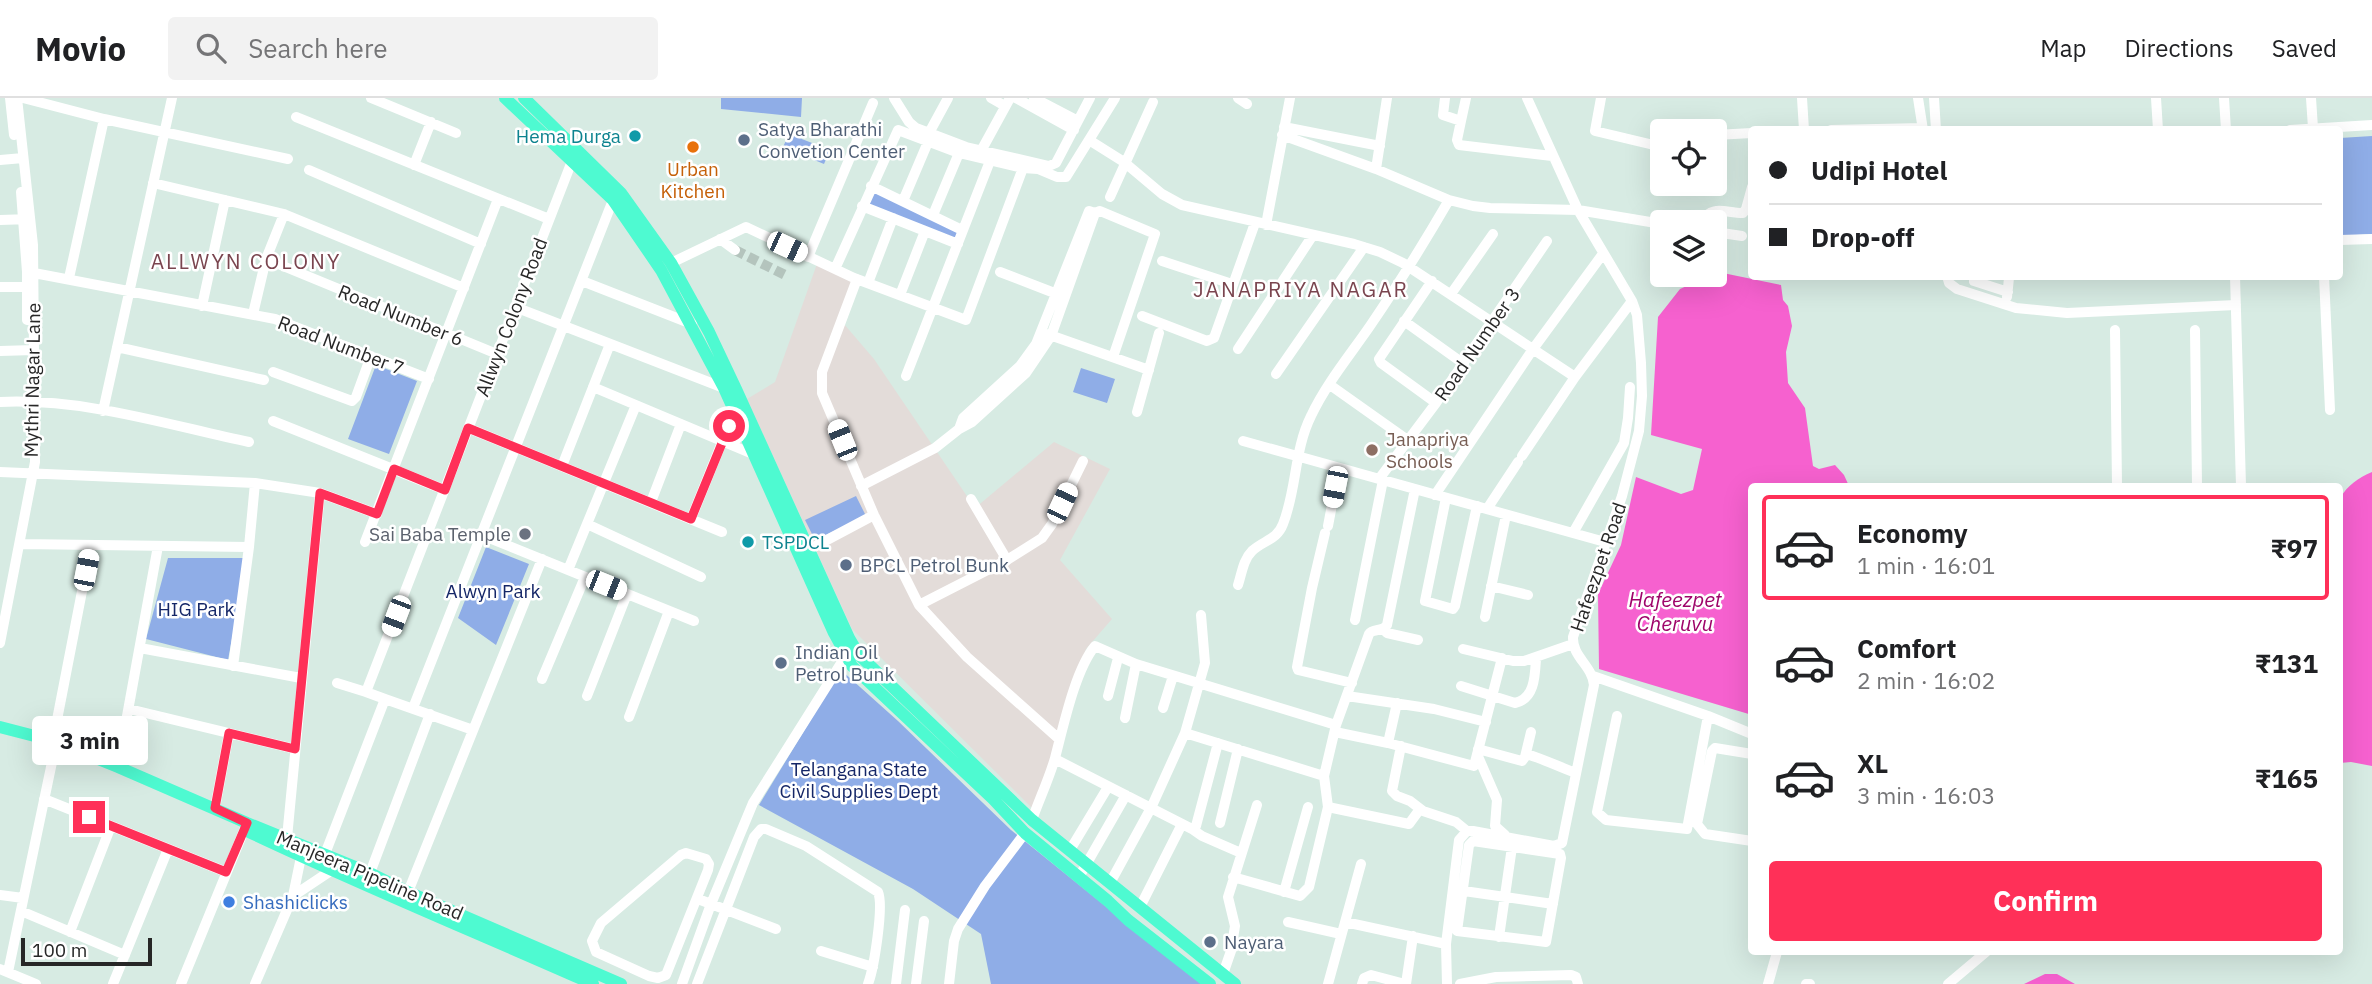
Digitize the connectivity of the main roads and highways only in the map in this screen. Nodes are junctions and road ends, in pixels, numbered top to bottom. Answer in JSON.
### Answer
{"nodes":[{"id":1,"x":505,"y":98,"type":"edge"},
{"id":2,"x":524,"y":98,"type":"edge"},
{"id":3,"x":0,"y":727,"type":"edge"},
{"id":4,"x":0,"y":733,"type":"edge"},
{"id":5,"x":983,"y":781,"type":"junction"},
{"id":6,"x":245,"y":826,"type":"junction"},
{"id":7,"x":455,"y":918,"type":"junction"},
{"id":8,"x":593,"y":984,"type":"edge"},
{"id":9,"x":621,"y":984,"type":"edge"},
{"id":10,"x":1210,"y":984,"type":"edge"},
{"id":11,"x":1235,"y":984,"type":"edge"}],
"edges":[{"from":1,"to":5,"type":"main road"},
{"from":2,"to":5,"type":"main road"},
{"from":3,"to":6,"type":"main road","name":"Manjeera Pipeline Road"},
{"from":4,"to":6,"type":"main road","name":"Manjeera Pipeline Road"},
{"from":5,"to":10,"type":"main road"},
{"from":5,"to":11,"type":"main road"},
{"from":6,"to":7,"type":"main road","name":"Manjeera Pipeline Road"},
{"from":6,"to":7,"type":"main road","name":"Manjeera Pipeline Road"},
{"from":7,"to":8,"type":"main road","name":"Manjeera Pipeline Road"},
{"from":7,"to":9,"type":"main road","name":"Manjeera Pipeline Road"}]}
